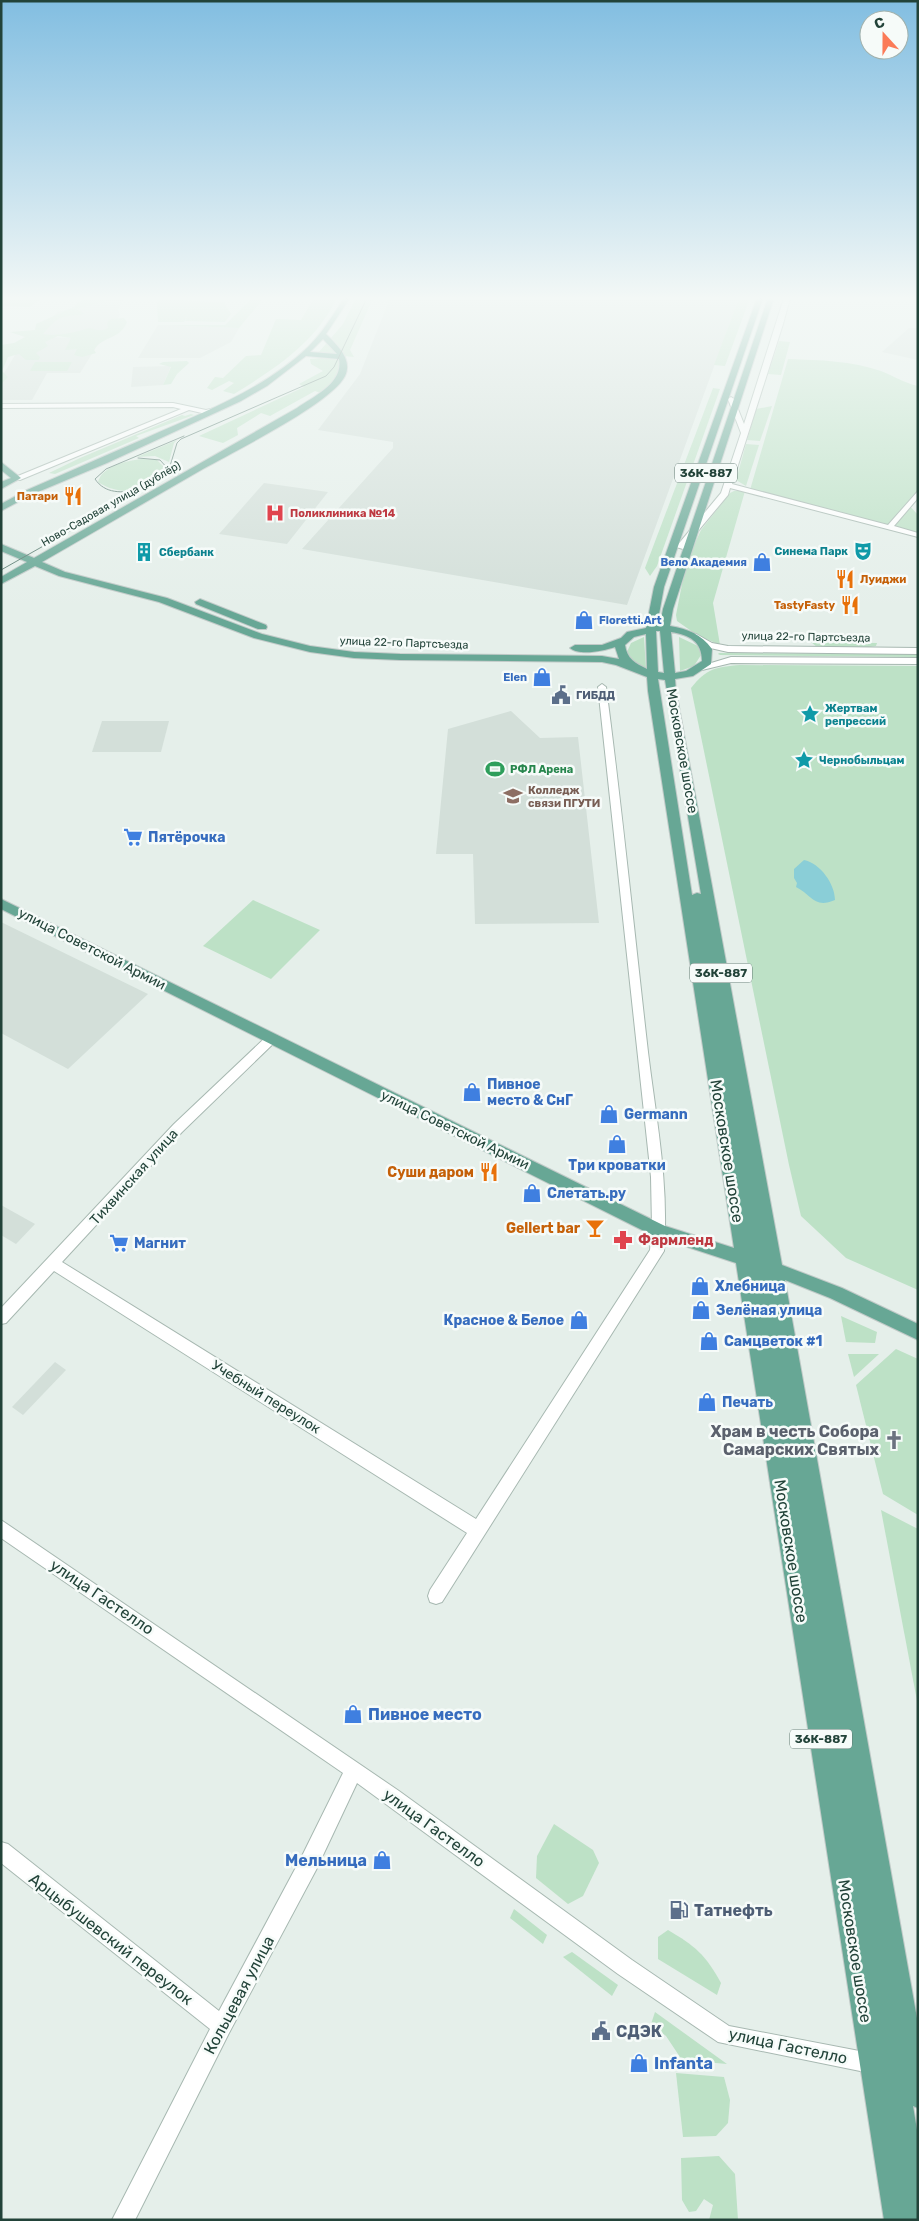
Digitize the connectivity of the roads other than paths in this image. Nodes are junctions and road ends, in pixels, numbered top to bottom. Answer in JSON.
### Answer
{"nodes":[{"id":1,"x":235,"y":402,"type":"edge"},
{"id":2,"x":312,"y":402,"type":"edge"},
{"id":3,"x":723,"y":402,"type":"edge"},
{"id":4,"x":730,"y":402,"type":"edge"},
{"id":5,"x":732,"y":402,"type":"edge"},
{"id":6,"x":736,"y":402,"type":"edge"},
{"id":7,"x":754,"y":402,"type":"edge"},
{"id":8,"x":1,"y":406,"type":"edge"},
{"id":9,"x":189,"y":408,"type":"junction"},
{"id":10,"x":222,"y":409,"type":"junction"},
{"id":11,"x":734,"y":409,"type":"junction"},
{"id":12,"x":744,"y":432,"type":"junction"},
{"id":13,"x":1,"y":465,"type":"edge"},
{"id":14,"x":75,"y":468,"type":"junction"},
{"id":15,"x":17,"y":478,"type":"junction"},
{"id":16,"x":728,"y":485,"type":"junction"},
{"id":17,"x":1,"y":486,"type":"edge"},
{"id":18,"x":918,"y":493,"type":"edge"},
{"id":19,"x":1,"y":497,"type":"edge"},
{"id":20,"x":1,"y":508,"type":"edge"},
{"id":21,"x":890,"y":527,"type":"junction"},
{"id":22,"x":918,"y":534,"type":"edge"},
{"id":23,"x":691,"y":535,"type":"junction"},
{"id":24,"x":1,"y":547,"type":"edge"},
{"id":25,"x":680,"y":548,"type":"junction"},
{"id":26,"x":36,"y":561,"type":"junction"},
{"id":27,"x":1,"y":581,"type":"edge"},
{"id":28,"x":658,"y":628,"type":"junction"},
{"id":29,"x":696,"y":637,"type":"junction"},
{"id":30,"x":621,"y":641,"type":"junction"},
{"id":31,"x":918,"y":651,"type":"edge"},
{"id":32,"x":918,"y":661,"type":"edge"},
{"id":33,"x":702,"y":667,"type":"junction"},
{"id":34,"x":635,"y":669,"type":"junction"},
{"id":35,"x":661,"y":676,"type":"junction"},
{"id":36,"x":602,"y":687,"type":"dead end"},
{"id":37,"x":1,"y":904,"type":"edge"},
{"id":38,"x":271,"y":1039,"type":"junction"},
{"id":39,"x":660,"y":1232,"type":"junction"},
{"id":40,"x":54,"y":1264,"type":"junction"},
{"id":41,"x":759,"y":1264,"type":"junction"},
{"id":42,"x":1,"y":1318,"type":"edge"},
{"id":43,"x":918,"y":1332,"type":"edge"},
{"id":44,"x":1,"y":1528,"type":"edge"},
{"id":45,"x":478,"y":1530,"type":"junction"},
{"id":46,"x":436,"y":1596,"type":"dead end"},
{"id":47,"x":353,"y":1771,"type":"junction"},
{"id":48,"x":1,"y":1851,"type":"edge"},
{"id":49,"x":222,"y":2026,"type":"junction"},
{"id":50,"x":883,"y":2065,"type":"junction"},
{"id":51,"x":918,"y":2096,"type":"edge"},
{"id":52,"x":918,"y":2214,"type":"edge"},
{"id":53,"x":123,"y":2220,"type":"edge"},
{"id":54,"x":897,"y":2220,"type":"edge"}],
"edges":[{"from":1,"to":10,"type":"main road"},
{"from":2,"to":26,"type":"main road","name":"Ново-Садовая улица (дублёр)"},
{"from":3,"to":28,"type":"main road","name":"Московское шоссе","number":"36К-887"},
{"from":4,"to":25,"type":"main road","name":"Московское шоссе","number":"36К-887"},
{"from":5,"to":11,"type":"street"},
{"from":6,"to":11,"type":"main road","name":"Московское шоссе","number":"36К-887"},
{"from":7,"to":12,"type":"street"},
{"from":8,"to":9,"type":"street"},
{"from":9,"to":10,"type":"street"},
{"from":9,"to":15,"type":"street"},
{"from":10,"to":14,"type":"main road"},
{"from":11,"to":12,"type":"street"},
{"from":11,"to":23,"type":"main road","name":"Московское шоссе","number":"36К-887"},
{"from":12,"to":16,"type":"street"},
{"from":13,"to":15,"type":"main road"},
{"from":14,"to":19,"type":"main road"},
{"from":14,"to":20,"type":"main road"},
{"from":15,"to":17,"type":"main road"},
{"from":16,"to":21,"type":"street"},
{"from":16,"to":23,"type":"street"},
{"from":18,"to":21,"type":"street"},
{"from":21,"to":22,"type":"street"},
{"from":23,"to":25,"type":"street"},
{"from":23,"to":28,"type":"main road","name":"Московское шоссе","number":"36К-887"},
{"from":24,"to":26,"type":"main road","name":"улица 22-го Партсъезда"},
{"from":25,"to":28,"type":"main road","name":"Московское шоссе","number":"36К-887"},
{"from":26,"to":27,"type":"main road","name":"Ново-Садовая улица (дублёр)"},
{"from":26,"to":30,"type":"main road","name":"улица 22-го Партсъезда"},
{"from":26,"to":34,"type":"main road","name":"улица 22-го Партсъезда"},
{"from":28,"to":29,"type":"main road"},
{"from":28,"to":30,"type":"main road"},
{"from":28,"to":35,"type":"main road","name":"Московское шоссе","number":"36К-887"},
{"from":28,"to":35,"type":"main road","name":"Московское шоссе","number":"36К-887"},
{"from":29,"to":31,"type":"street","name":"улица 22-го Партсъезда"},
{"from":29,"to":33,"type":"main road"},
{"from":30,"to":34,"type":"main road","name":"Московское шоссе"},
{"from":32,"to":33,"type":"street","name":"улица 22-го Партсъезда"},
{"from":33,"to":35,"type":"main road","name":"Московское шоссе"},
{"from":34,"to":35,"type":"main road","name":"Московское шоссе"},
{"from":35,"to":41,"type":"main road","name":"Московское шоссе","number":"36К-887"},
{"from":36,"to":39,"type":"street"},
{"from":37,"to":38,"type":"main road","name":"улица Советской Армии"},
{"from":38,"to":39,"type":"main road","name":"улица Советской Армии"},
{"from":38,"to":40,"type":"street","name":"Тихвинская улица"},
{"from":39,"to":41,"type":"main road","name":"улица Советской Армии"},
{"from":39,"to":45,"type":"street"},
{"from":40,"to":42,"type":"street","name":"Тихвинская улица"},
{"from":40,"to":45,"type":"street","name":"Учебный переулок"},
{"from":41,"to":43,"type":"main road","name":"улица Советской Армии"},
{"from":41,"to":50,"type":"main road","name":"Московское шоссе","number":"36К-887"},
{"from":41,"to":51,"type":"main road","name":"Московское шоссе","number":"36К-887"},
{"from":44,"to":47,"type":"street","name":"улица Гастелло"},
{"from":45,"to":46,"type":"street"},
{"from":47,"to":49,"type":"street","name":"Кольцевая улица"},
{"from":47,"to":50,"type":"street","name":"улица Гастелло"},
{"from":48,"to":49,"type":"street","name":"Арцыбушевский переулок"},
{"from":49,"to":53,"type":"street","name":"Кольцевая улица"},
{"from":50,"to":52,"type":"main road","name":"Московское шоссе","number":"36К-887"},
{"from":50,"to":54,"type":"main road","name":"Московское шоссе","number":"36К-887"}]}
